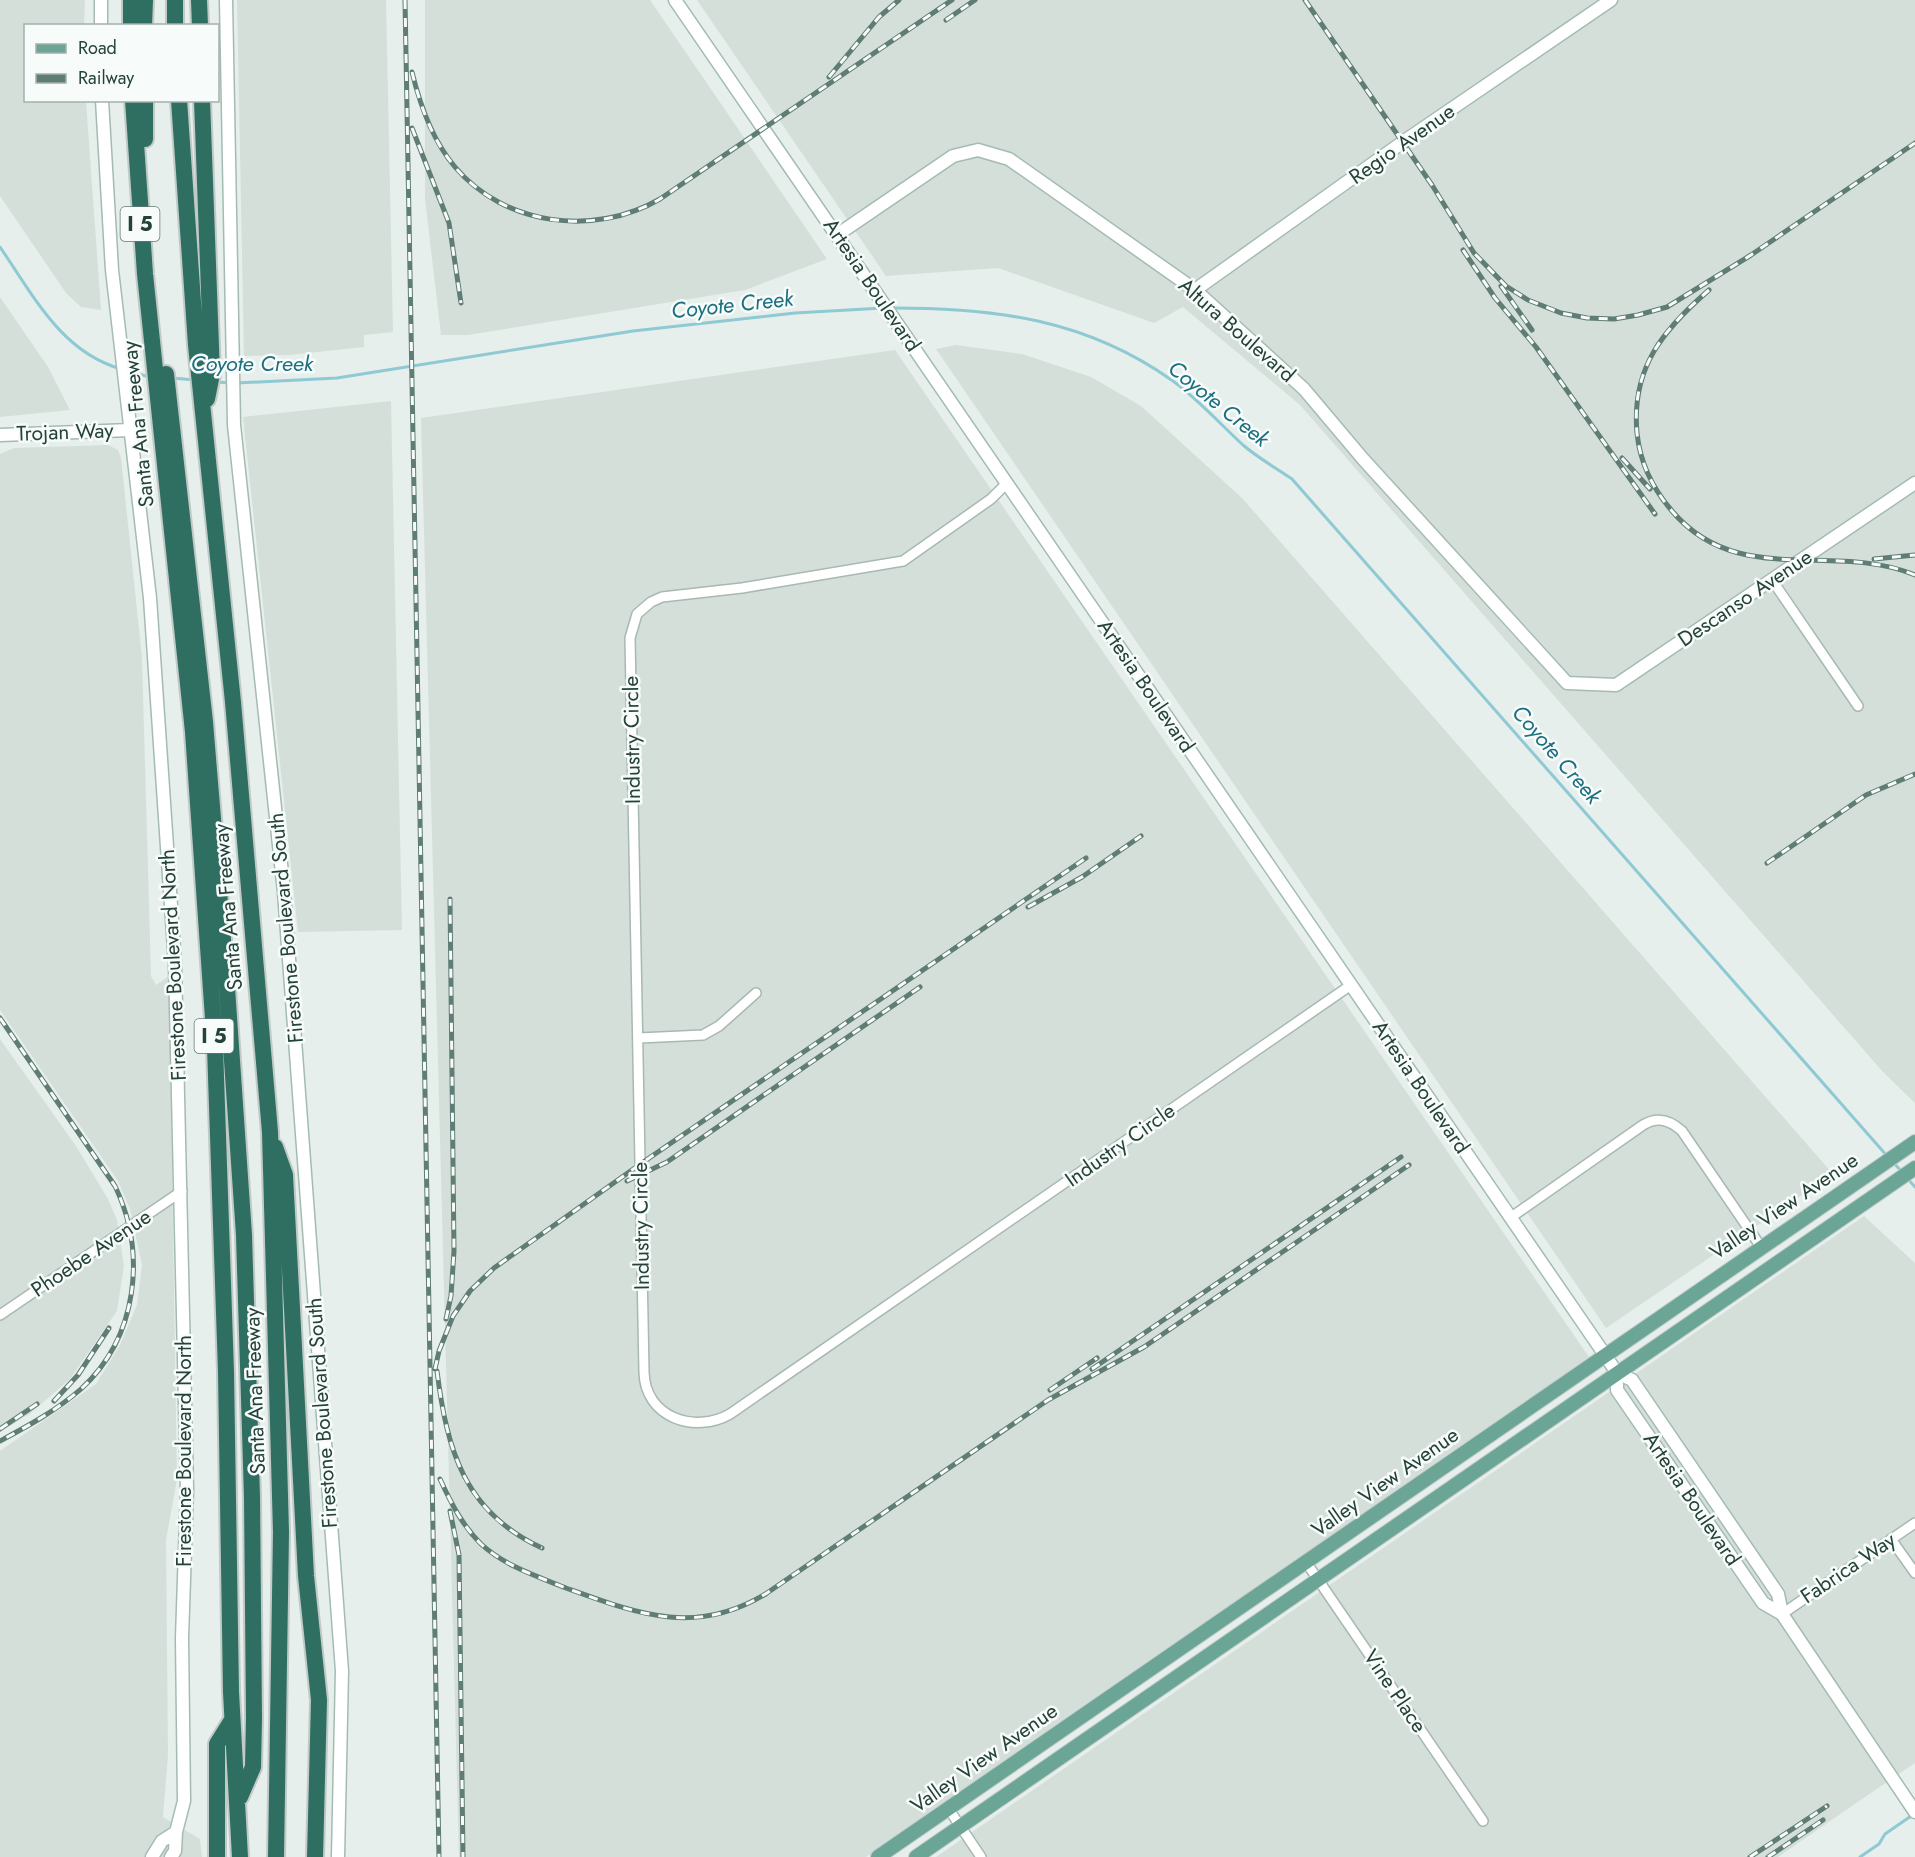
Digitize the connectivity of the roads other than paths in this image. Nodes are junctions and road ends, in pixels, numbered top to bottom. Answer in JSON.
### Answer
{"nodes":[{"id":1,"x":101,"y":0,"type":"edge"},
{"id":2,"x":131,"y":0,"type":"edge"},
{"id":3,"x":145,"y":0,"type":"edge"},
{"id":4,"x":175,"y":0,"type":"edge"},
{"id":5,"x":199,"y":0,"type":"edge"},
{"id":6,"x":226,"y":0,"type":"edge"},
{"id":7,"x":675,"y":0,"type":"edge"},
{"id":8,"x":1611,"y":0,"type":"edge"},
{"id":9,"x":101,"y":24,"type":"edge"},
{"id":10,"x":131,"y":24,"type":"edge"},
{"id":11,"x":144,"y":24,"type":"edge"},
{"id":12,"x":175,"y":24,"type":"edge"},
{"id":13,"x":200,"y":24,"type":"edge"},
{"id":14,"x":102,"y":102,"type":"edge"},
{"id":15,"x":133,"y":102,"type":"edge"},
{"id":16,"x":145,"y":102,"type":"edge"},
{"id":17,"x":179,"y":102,"type":"edge"},
{"id":18,"x":202,"y":102,"type":"edge"},
{"id":19,"x":837,"y":235,"type":"junction"},
{"id":20,"x":1195,"y":290,"type":"junction"},
{"id":21,"x":157,"y":347,"type":"junction"},
{"id":22,"x":203,"y":347,"type":"junction"},
{"id":23,"x":130,"y":430,"type":"junction"},
{"id":24,"x":166,"y":430,"type":"junction"},
{"id":25,"x":0,"y":435,"type":"edge"},
{"id":26,"x":1007,"y":483,"type":"junction"},
{"id":27,"x":1915,"y":483,"type":"edge"},
{"id":28,"x":1772,"y":580,"type":"junction"},
{"id":29,"x":1567,"y":683,"type":"joint"},
{"id":30,"x":1858,"y":706,"type":"dead end"},
{"id":31,"x":1351,"y":985,"type":"junction"},
{"id":32,"x":756,"y":993,"type":"dead end"},
{"id":33,"x":639,"y":1038,"type":"junction"},
{"id":34,"x":270,"y":1132,"type":"junction"},
{"id":35,"x":1915,"y":1142,"type":"edge"},
{"id":36,"x":1915,"y":1168,"type":"edge"},
{"id":37,"x":182,"y":1191,"type":"junction"},
{"id":38,"x":1510,"y":1218,"type":"junction"},
{"id":39,"x":1761,"y":1247,"type":"junction"},
{"id":40,"x":0,"y":1316,"type":"edge"},
{"id":41,"x":1605,"y":1355,"type":"junction"},
{"id":42,"x":1617,"y":1373,"type":"junction"},
{"id":43,"x":1448,"y":1464,"type":"junction"},
{"id":44,"x":1460,"y":1481,"type":"junction"},
{"id":45,"x":1915,"y":1522,"type":"edge"},
{"id":46,"x":1891,"y":1539,"type":"junction"},
{"id":47,"x":1306,"y":1562,"type":"junction"},
{"id":48,"x":1915,"y":1574,"type":"edge"},
{"id":49,"x":1318,"y":1580,"type":"junction"},
{"id":50,"x":1782,"y":1614,"type":"junction"},
{"id":51,"x":232,"y":1720,"type":"junction"},
{"id":52,"x":239,"y":1800,"type":"junction"},
{"id":53,"x":948,"y":1808,"type":"junction"},
{"id":54,"x":1915,"y":1812,"type":"edge"},
{"id":55,"x":1483,"y":1821,"type":"dead end"},
{"id":56,"x":960,"y":1826,"type":"junction"},
{"id":57,"x":176,"y":1832,"type":"junction"},
{"id":58,"x":152,"y":1857,"type":"edge"},
{"id":59,"x":171,"y":1857,"type":"edge"},
{"id":60,"x":217,"y":1857,"type":"edge"},
{"id":61,"x":240,"y":1857,"type":"edge"},
{"id":62,"x":276,"y":1857,"type":"edge"},
{"id":63,"x":315,"y":1857,"type":"edge"},
{"id":64,"x":338,"y":1857,"type":"edge"},
{"id":65,"x":878,"y":1857,"type":"edge"},
{"id":66,"x":916,"y":1857,"type":"edge"},
{"id":67,"x":981,"y":1857,"type":"edge"}],
"edges":[{"from":1,"to":9,"type":"street"},
{"from":2,"to":10,"type":"highway"},
{"from":3,"to":11,"type":"highway"},
{"from":4,"to":12,"type":"highway"},
{"from":5,"to":13,"type":"highway"},
{"from":6,"to":64,"type":"street","name":"Firestone Boulevard South"},
{"from":7,"to":19,"type":"street","name":"Artesia Boulevard"},
{"from":8,"to":20,"type":"street","name":"Regio Avenue"},
{"from":14,"to":23,"type":"street","name":"Firestone Boulevard North"},
{"from":15,"to":21,"type":"highway","name":"Santa Ana Freeway","number":"I 5"},
{"from":16,"to":21,"type":"highway"},
{"from":17,"to":22,"type":"highway","number":"I 5"},
{"from":18,"to":22,"type":"highway"},
{"from":19,"to":20,"type":"street","name":"Altura Boulevard"},
{"from":19,"to":26,"type":"street","name":"Artesia Boulevard"},
{"from":20,"to":29,"type":"street","name":"Altura Boulevard"},
{"from":21,"to":24,"type":"highway","name":"Santa Ana Freeway","number":"I 5"},
{"from":22,"to":34,"type":"highway","name":"Santa Ana Freeway","number":"I 5"},
{"from":23,"to":25,"type":"street","name":"Trojan Way"},
{"from":23,"to":37,"type":"street","name":"Firestone Boulevard North"},
{"from":24,"to":51,"type":"highway","name":"Santa Ana Freeway","number":"I 5"},
{"from":24,"to":52,"type":"highway"},
{"from":26,"to":31,"type":"street","name":"Artesia Boulevard"},
{"from":26,"to":33,"type":"street","name":"Industry Circle"},
{"from":27,"to":28,"type":"street","name":"Descanso Avenue"},
{"from":28,"to":29,"type":"street","name":"Descanso Avenue"},
{"from":28,"to":30,"type":"street"},
{"from":31,"to":33,"type":"street","name":"Industry Circle"},
{"from":31,"to":38,"type":"street","name":"Artesia Boulevard"},
{"from":32,"to":33,"type":"street"},
{"from":34,"to":62,"type":"highway","name":"Santa Ana Freeway","number":"I 5"},
{"from":34,"to":63,"type":"highway"},
{"from":35,"to":39,"type":"main road","name":"Valley View Avenue"},
{"from":36,"to":42,"type":"main road","name":"Valley View Avenue"},
{"from":37,"to":40,"type":"street","name":"Phoebe Avenue"},
{"from":37,"to":57,"type":"street","name":"Firestone Boulevard North"},
{"from":38,"to":39,"type":"street"},
{"from":38,"to":41,"type":"street","name":"Artesia Boulevard"},
{"from":39,"to":41,"type":"main road","name":"Valley View Avenue"},
{"from":41,"to":42,"type":"street","name":"Artesia Boulevard"},
{"from":41,"to":43,"type":"main road","name":"Valley View Avenue"},
{"from":42,"to":44,"type":"main road","name":"Valley View Avenue"},
{"from":42,"to":50,"type":"street","name":"Artesia Boulevard"},
{"from":42,"to":50,"type":"street","name":"Artesia Boulevard"},
{"from":43,"to":44,"type":"main road"},
{"from":43,"to":47,"type":"main road","name":"Valley View Avenue"},
{"from":44,"to":49,"type":"main road","name":"Valley View Avenue"},
{"from":45,"to":46,"type":"street","name":"Fabrica Way"},
{"from":46,"to":48,"type":"street"},
{"from":46,"to":50,"type":"street","name":"Fabrica Way"},
{"from":47,"to":49,"type":"street","name":"Vine Place"},
{"from":47,"to":53,"type":"main road","name":"Valley View Avenue"},
{"from":49,"to":55,"type":"street","name":"Vine Place"},
{"from":49,"to":56,"type":"main road","name":"Valley View Avenue"},
{"from":50,"to":54,"type":"street","name":"Artesia Boulevard"},
{"from":51,"to":52,"type":"highway","name":"Santa Ana Freeway","number":"I 5"},
{"from":51,"to":60,"type":"highway"},
{"from":52,"to":61,"type":"highway","name":"Santa Ana Freeway","number":"I 5"},
{"from":53,"to":56,"type":"street"},
{"from":53,"to":65,"type":"main road","name":"Valley View Avenue"},
{"from":56,"to":66,"type":"main road","name":"Valley View Avenue"},
{"from":56,"to":67,"type":"street"},
{"from":57,"to":58,"type":"street"},
{"from":57,"to":59,"type":"street","name":"Firestone Boulevard North"}]}
